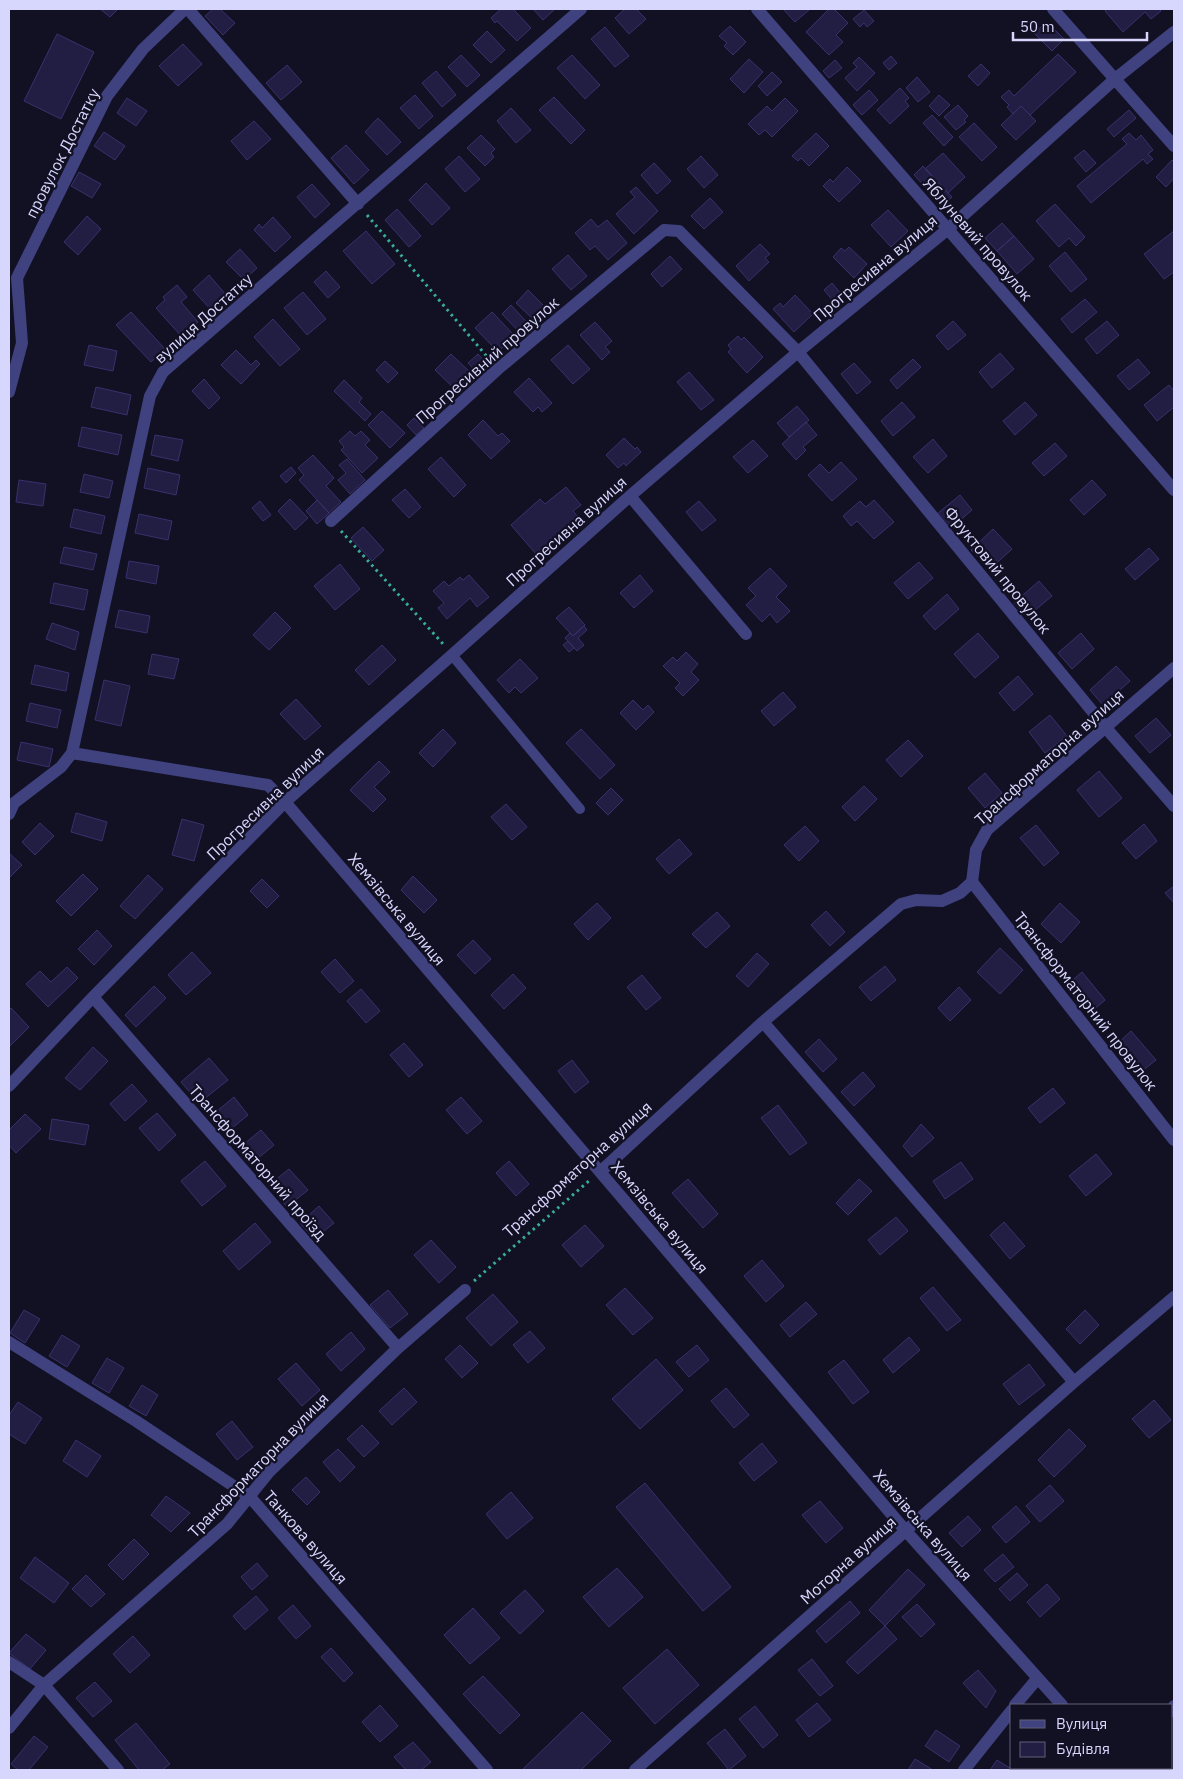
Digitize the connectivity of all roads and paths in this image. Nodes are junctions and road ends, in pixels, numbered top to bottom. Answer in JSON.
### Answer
{"nodes":[{"id":1,"x":186,"y":9,"type":"edge"},
{"id":2,"x":581,"y":9,"type":"edge"},
{"id":3,"x":757,"y":9,"type":"edge"},
{"id":4,"x":1054,"y":9,"type":"edge"},
{"id":5,"x":1174,"y":32,"type":"edge"},
{"id":6,"x":1115,"y":79,"type":"junction"},
{"id":7,"x":1174,"y":146,"type":"edge"},
{"id":8,"x":358,"y":204,"type":"junction"},
{"id":9,"x":948,"y":229,"type":"junction"},
{"id":10,"x":798,"y":352,"type":"junction"},
{"id":11,"x":498,"y":369,"type":"junction"},
{"id":12,"x":9,"y":392,"type":"edge"},
{"id":13,"x":1174,"y":490,"type":"edge"},
{"id":14,"x":630,"y":496,"type":"junction"},
{"id":15,"x":331,"y":521,"type":"joint"},
{"id":16,"x":746,"y":634,"type":"dead end"},
{"id":17,"x":452,"y":655,"type":"junction"},
{"id":18,"x":1174,"y":668,"type":"edge"},
{"id":19,"x":1106,"y":728,"type":"junction"},
{"id":20,"x":72,"y":753,"type":"junction"},
{"id":21,"x":285,"y":802,"type":"junction"},
{"id":22,"x":10,"y":806,"type":"edge"},
{"id":23,"x":1174,"y":806,"type":"edge"},
{"id":24,"x":580,"y":808,"type":"dead end"},
{"id":25,"x":972,"y":882,"type":"junction"},
{"id":26,"x":93,"y":997,"type":"junction"},
{"id":27,"x":763,"y":1022,"type":"junction"},
{"id":28,"x":9,"y":1086,"type":"edge"},
{"id":29,"x":1174,"y":1140,"type":"edge"},
{"id":30,"x":600,"y":1172,"type":"junction"},
{"id":31,"x":465,"y":1290,"type":"joint"},
{"id":32,"x":1174,"y":1298,"type":"edge"},
{"id":33,"x":9,"y":1342,"type":"edge"},
{"id":34,"x":398,"y":1348,"type":"junction"},
{"id":35,"x":1074,"y":1382,"type":"junction"},
{"id":36,"x":250,"y":1497,"type":"junction"},
{"id":37,"x":905,"y":1530,"type":"junction"},
{"id":38,"x":9,"y":1662,"type":"edge"},
{"id":39,"x":1037,"y":1679,"type":"junction"},
{"id":40,"x":44,"y":1685,"type":"junction"},
{"id":41,"x":1017,"y":1704,"type":"edge"},
{"id":42,"x":1061,"y":1704,"type":"edge"},
{"id":43,"x":1010,"y":1712,"type":"edge"},
{"id":44,"x":9,"y":1728,"type":"edge"},
{"id":45,"x":118,"y":1770,"type":"edge"},
{"id":46,"x":487,"y":1770,"type":"edge"},
{"id":47,"x":635,"y":1770,"type":"edge"},
{"id":48,"x":964,"y":1770,"type":"edge"}],
"edges":[{"from":1,"to":8,"type":"street"},
{"from":1,"to":12,"type":"street","name":"провулок Достатку"},
{"from":2,"to":8,"type":"street","name":"вулиця Достатку"},
{"from":3,"to":9,"type":"street","name":"Яблуневий провулок"},
{"from":4,"to":6,"type":"street"},
{"from":5,"to":6,"type":"street","name":"Прогресивна вулиця"},
{"from":6,"to":7,"type":"street"},
{"from":6,"to":9,"type":"street","name":"Прогресивна вулиця"},
{"from":8,"to":11,"type":"path"},
{"from":8,"to":20,"type":"street","name":"вулиця Достатку"},
{"from":9,"to":10,"type":"street","name":"Прогресивна вулиця"},
{"from":9,"to":13,"type":"street","name":"Яблуневий провулок"},
{"from":10,"to":11,"type":"street","name":"Прогресивний провулок"},
{"from":10,"to":14,"type":"street","name":"Прогресивна вулиця"},
{"from":10,"to":19,"type":"street","name":"Фруктовий провулок"},
{"from":11,"to":15,"type":"street","name":"Прогресивний провулок"},
{"from":14,"to":16,"type":"street"},
{"from":14,"to":17,"type":"street","name":"Прогресивна вулиця"},
{"from":15,"to":17,"type":"path"},
{"from":17,"to":21,"type":"street","name":"Прогресивна вулиця"},
{"from":17,"to":24,"type":"lane"},
{"from":18,"to":19,"type":"street","name":"Трансформаторна вулиця"},
{"from":19,"to":23,"type":"street","name":"Фруктовий провулок"},
{"from":19,"to":25,"type":"street","name":"Трансформаторна вулиця"},
{"from":20,"to":21,"type":"street","name":"Хемзівська вулиця"},
{"from":20,"to":22,"type":"street","name":"вулиця Достатку"},
{"from":21,"to":26,"type":"street","name":"Прогресивна вулиця"},
{"from":21,"to":30,"type":"street","name":"Хемзівська вулиця"},
{"from":25,"to":27,"type":"street","name":"Трансформаторна вулиця"},
{"from":25,"to":29,"type":"street","name":"Трансформаторний провулок"},
{"from":26,"to":28,"type":"street","name":"Прогресивна вулиця"},
{"from":26,"to":34,"type":"street","name":"Трансформаторний проїзд"},
{"from":27,"to":30,"type":"street","name":"Трансформаторна вулиця"},
{"from":27,"to":35,"type":"street"},
{"from":30,"to":31,"type":"path","name":"Трансформаторна вулиця"},
{"from":30,"to":37,"type":"street","name":"Хемзівська вулиця"},
{"from":31,"to":34,"type":"street","name":"Трансформаторна вулиця"},
{"from":32,"to":35,"type":"street","name":"Моторна вулиця"},
{"from":33,"to":36,"type":"street","name":"Танкова вулиця"},
{"from":34,"to":36,"type":"street","name":"Трансформаторна вулиця"},
{"from":35,"to":37,"type":"street","name":"Моторна вулиця"},
{"from":36,"to":40,"type":"street","name":"Трансформаторна вулиця"},
{"from":36,"to":46,"type":"street","name":"Танкова вулиця"},
{"from":37,"to":39,"type":"street","name":"Хемзівська вулиця"},
{"from":37,"to":47,"type":"street","name":"Моторна вулиця"},
{"from":38,"to":40,"type":"street"},
{"from":39,"to":41,"type":"street"},
{"from":39,"to":42,"type":"street","name":"Хемзівська вулиця"},
{"from":40,"to":44,"type":"street","name":"Трансформаторна вулиця"},
{"from":40,"to":45,"type":"street"},
{"from":43,"to":48,"type":"street"}]}
